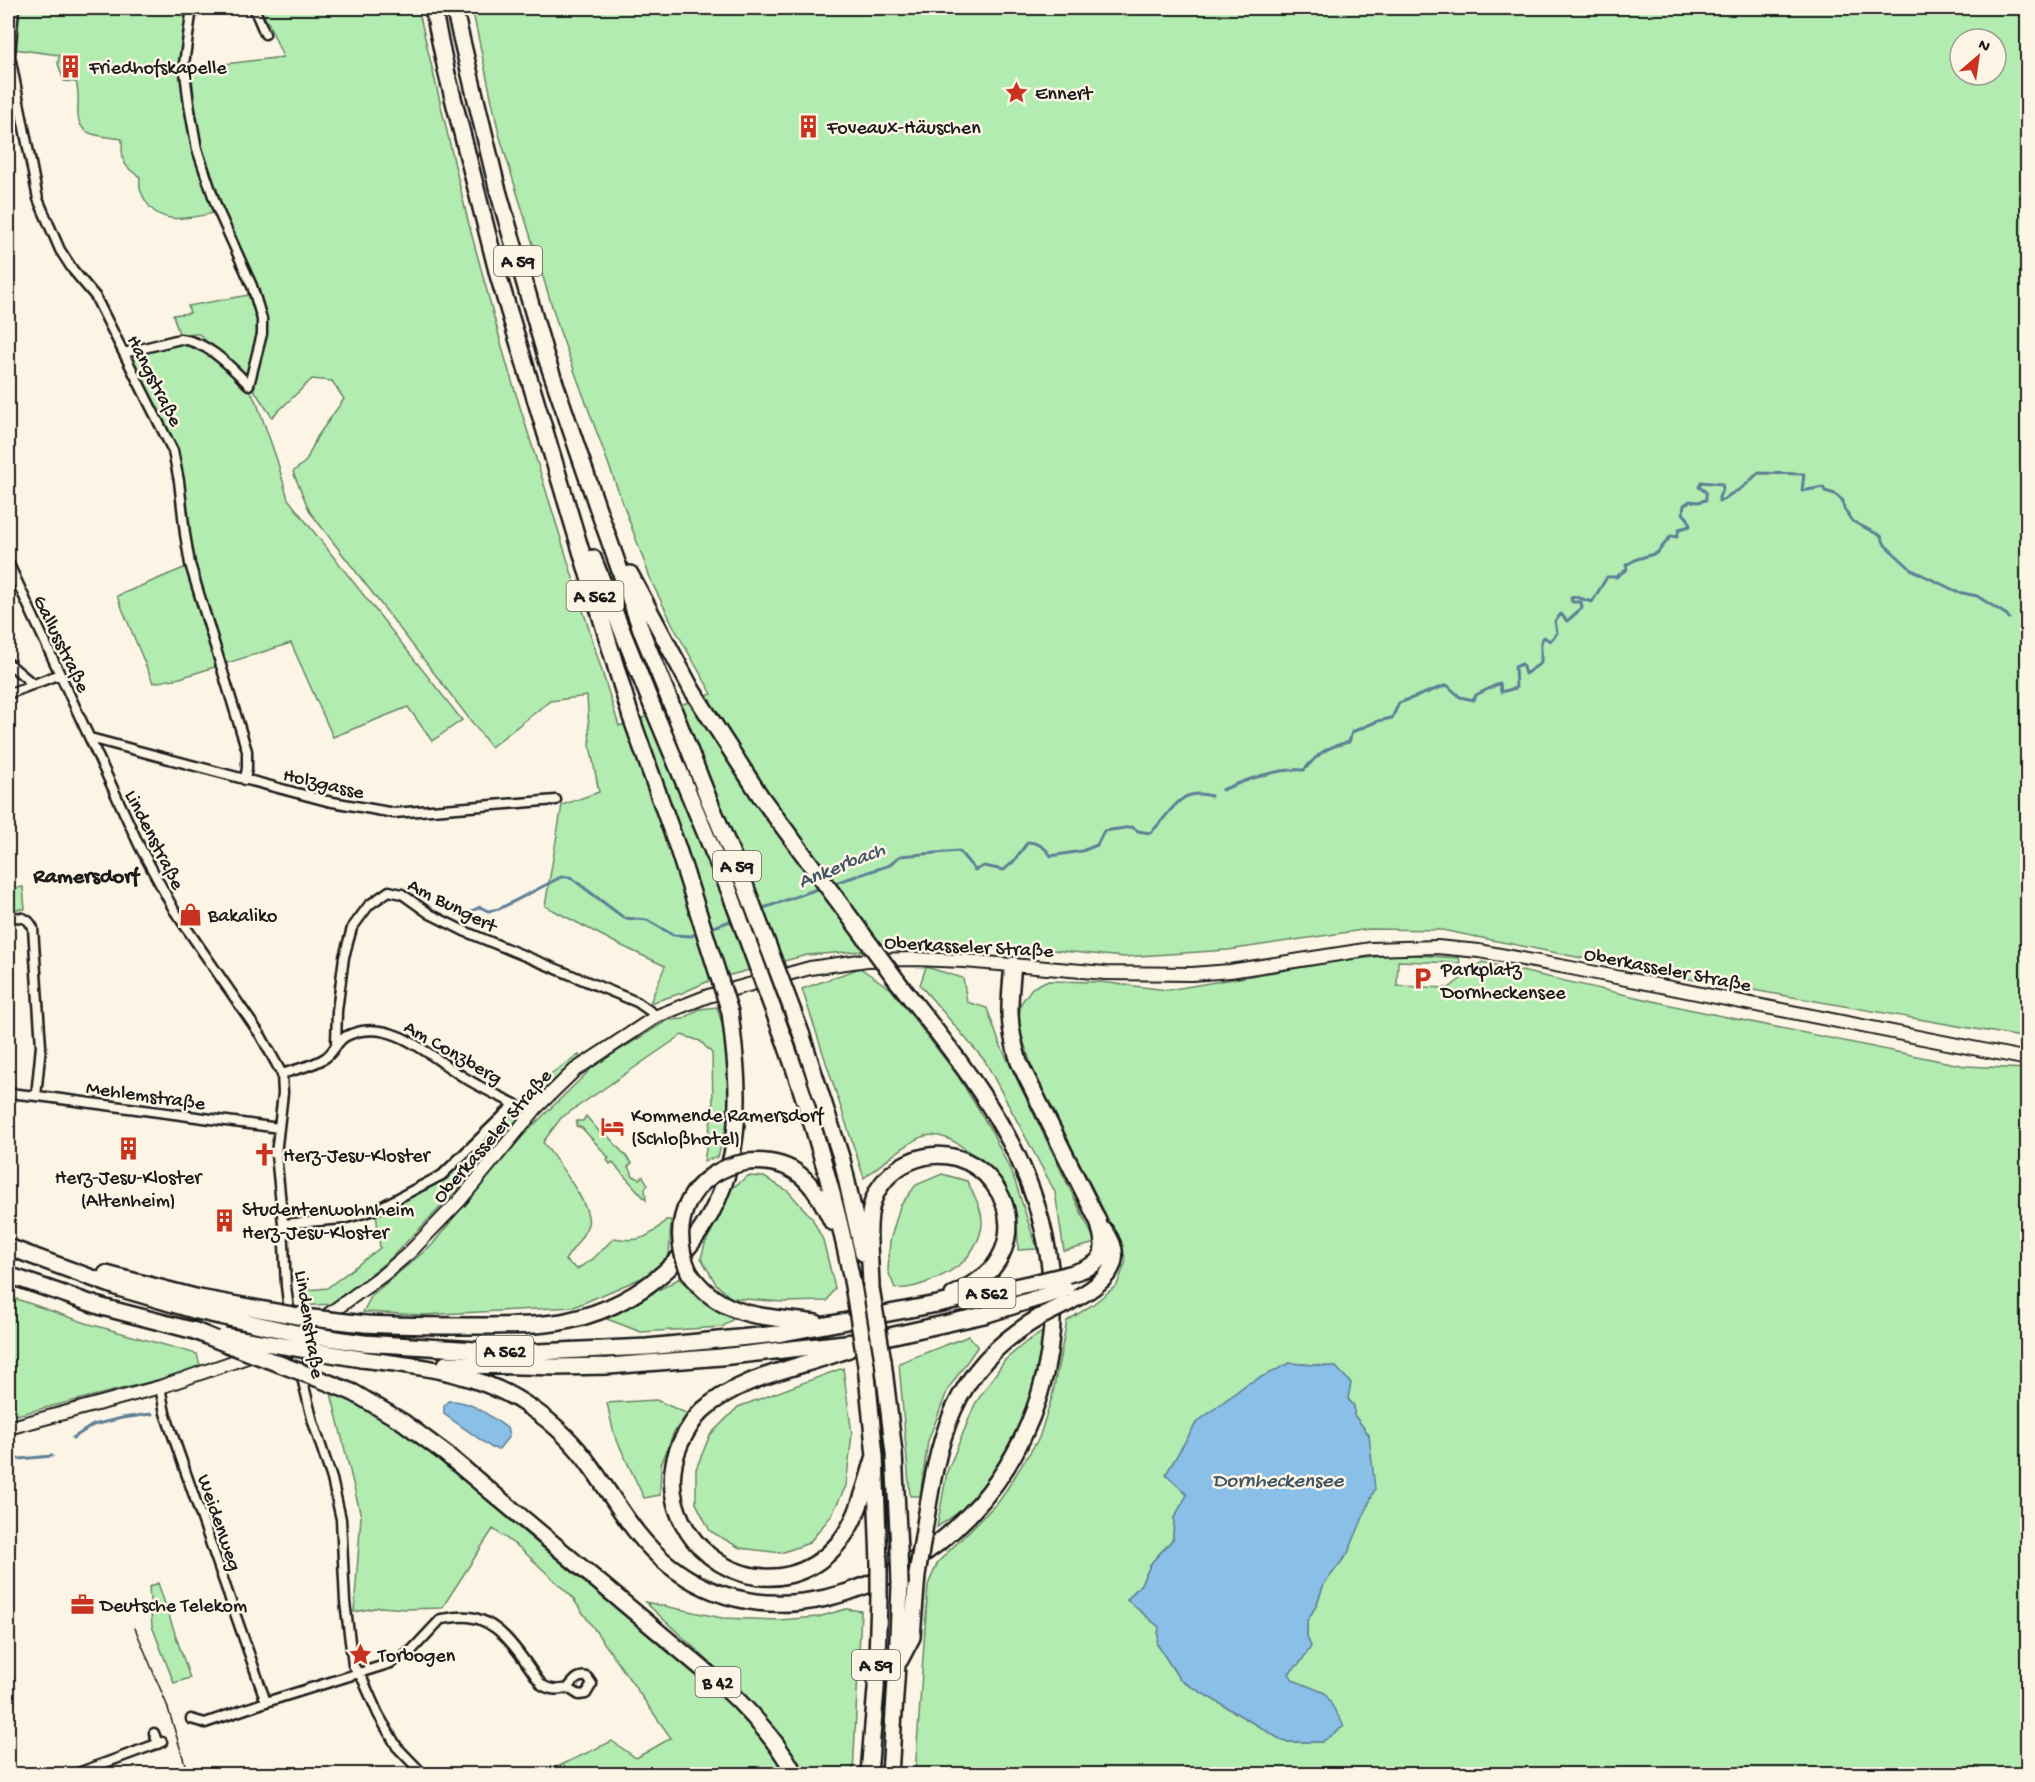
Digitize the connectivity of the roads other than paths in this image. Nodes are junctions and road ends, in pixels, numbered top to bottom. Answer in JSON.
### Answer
{"nodes":[{"id":1,"x":14,"y":8,"type":"edge"},
{"id":2,"x":192,"y":8,"type":"edge"},
{"id":3,"x":254,"y":8,"type":"edge"},
{"id":4,"x":433,"y":8,"type":"edge"},
{"id":5,"x":454,"y":8,"type":"edge"},
{"id":6,"x":265,"y":34,"type":"dead end"},
{"id":7,"x":9,"y":56,"type":"edge"},
{"id":8,"x":124,"y":353,"type":"junction"},
{"id":9,"x":559,"y":474,"type":"junction"},
{"id":10,"x":598,"y":509,"type":"junction"},
{"id":11,"x":8,"y":562,"type":"edge"},
{"id":12,"x":8,"y":663,"type":"edge"},
{"id":13,"x":60,"y":674,"type":"junction"},
{"id":14,"x":33,"y":684,"type":"junction"},
{"id":15,"x":8,"y":694,"type":"edge"},
{"id":16,"x":90,"y":738,"type":"junction"},
{"id":17,"x":245,"y":780,"type":"junction"},
{"id":18,"x":556,"y":801,"type":"dead end"},
{"id":19,"x":8,"y":916,"type":"edge"},
{"id":20,"x":1013,"y":965,"type":"junction"},
{"id":21,"x":657,"y":1016,"type":"junction"},
{"id":22,"x":336,"y":1043,"type":"junction"},
{"id":23,"x":2028,"y":1059,"type":"edge"},
{"id":24,"x":282,"y":1074,"type":"junction"},
{"id":25,"x":8,"y":1093,"type":"edge"},
{"id":26,"x":36,"y":1096,"type":"junction"},
{"id":27,"x":279,"y":1128,"type":"junction"},
{"id":28,"x":1098,"y":1221,"type":"junction"},
{"id":29,"x":283,"y":1224,"type":"junction"},
{"id":30,"x":8,"y":1247,"type":"edge"},
{"id":31,"x":849,"y":1263,"type":"junction"},
{"id":32,"x":9,"y":1275,"type":"edge"},
{"id":33,"x":871,"y":1288,"type":"junction"},
{"id":34,"x":1066,"y":1289,"type":"junction"},
{"id":35,"x":937,"y":1304,"type":"junction"},
{"id":36,"x":198,"y":1305,"type":"junction"},
{"id":37,"x":830,"y":1325,"type":"junction"},
{"id":38,"x":195,"y":1331,"type":"junction"},
{"id":39,"x":293,"y":1340,"type":"junction"},
{"id":40,"x":872,"y":1340,"type":"junction"},
{"id":41,"x":404,"y":1364,"type":"junction"},
{"id":42,"x":160,"y":1387,"type":"junction"},
{"id":43,"x":8,"y":1428,"type":"edge"},
{"id":44,"x":875,"y":1456,"type":"junction"},
{"id":45,"x":897,"y":1665,"type":"junction"},
{"id":46,"x":358,"y":1672,"type":"junction"},
{"id":47,"x":568,"y":1688,"type":"dead end"},
{"id":48,"x":266,"y":1702,"type":"junction"},
{"id":49,"x":191,"y":1719,"type":"dead end"},
{"id":50,"x":154,"y":1732,"type":"dead end"},
{"id":51,"x":75,"y":1774,"type":"edge"},
{"id":52,"x":423,"y":1774,"type":"edge"},
{"id":53,"x":795,"y":1774,"type":"edge"},
{"id":54,"x":869,"y":1774,"type":"edge"},
{"id":55,"x":890,"y":1774,"type":"edge"}],
"edges":[{"from":1,"to":7,"type":"street","name":"Hangstraße"},
{"from":2,"to":8,"type":"street"},
{"from":3,"to":6,"type":"street"},
{"from":4,"to":9,"type":"highway","number":"A 59"},
{"from":5,"to":10,"type":"highway","number":"A 59"},
{"from":7,"to":8,"type":"street","name":"Hangstraße"},
{"from":8,"to":17,"type":"street","name":"Hangstraße"},
{"from":9,"to":31,"type":"highway","number":"A 59","bridge":true},
{"from":9,"to":36,"type":"highway","number":"A 562","bridge":true},
{"from":10,"to":33,"type":"highway","number":"A 59","bridge":true},
{"from":10,"to":41,"type":"highway","number":"A 59","bridge":true},
{"from":11,"to":13,"type":"street","name":"Gallusstraße"},
{"from":12,"to":14,"type":"street"},
{"from":13,"to":14,"type":"street"},
{"from":13,"to":16,"type":"street","name":"Gallusstraße"},
{"from":14,"to":15,"type":"street"},
{"from":16,"to":17,"type":"street","name":"Holzgasse"},
{"from":16,"to":24,"type":"street","name":"Lindenstraße"},
{"from":17,"to":18,"type":"street","name":"Holzgasse"},
{"from":19,"to":26,"type":"street"},
{"from":20,"to":21,"type":"street","name":"Oberkasseler Straße"},
{"from":20,"to":23,"type":"street","name":"Oberkasseler Straße"},
{"from":20,"to":28,"type":"highway"},
{"from":21,"to":22,"type":"street","name":"Am Bungert"},
{"from":21,"to":39,"type":"street","name":"Oberkasseler Straße"},
{"from":22,"to":24,"type":"street","name":"Am Conzberg"},
{"from":22,"to":29,"type":"street","name":"Am Conzberg"},
{"from":24,"to":27,"type":"street","name":"Lindenstraße"},
{"from":25,"to":26,"type":"street","name":"Mehlemstraße"},
{"from":26,"to":27,"type":"street","name":"Mehlemstraße"},
{"from":27,"to":29,"type":"street","name":"Lindenstraße"},
{"from":28,"to":34,"type":"highway","number":"A 562"},
{"from":28,"to":34,"type":"highway"},
{"from":29,"to":39,"type":"street","name":"Lindenstraße"},
{"from":30,"to":36,"type":"highway"},
{"from":31,"to":37,"type":"highway","bridge":true},
{"from":31,"to":44,"type":"highway","number":"A 59","bridge":true},
{"from":32,"to":38,"type":"highway"},
{"from":33,"to":35,"type":"highway"},
{"from":33,"to":45,"type":"highway","number":"A 59","bridge":true},
{"from":34,"to":35,"type":"highway","number":"A 562","bridge":true},
{"from":34,"to":40,"type":"highway","bridge":true},
{"from":34,"to":45,"type":"highway","bridge":true},
{"from":35,"to":37,"type":"highway","number":"A 562"},
{"from":36,"to":37,"type":"highway","number":"A 562","bridge":true},
{"from":38,"to":41,"type":"highway","bridge":true},
{"from":38,"to":53,"type":"highway","number":"B 42","bridge":true},
{"from":39,"to":42,"type":"street","name":"Oberkasseler Straße"},
{"from":39,"to":46,"type":"street","name":"Lindenstraße"},
{"from":40,"to":41,"type":"highway"},
{"from":40,"to":44,"type":"highway"},
{"from":42,"to":43,"type":"street","name":"Oberkasseler Straße"},
{"from":42,"to":48,"type":"street","name":"Weidenweg"},
{"from":44,"to":54,"type":"highway","number":"A 59","bridge":true},
{"from":45,"to":55,"type":"highway","number":"A 59"},
{"from":46,"to":47,"type":"street"},
{"from":46,"to":48,"type":"street"},
{"from":46,"to":52,"type":"street","name":"Lindenstraße"},
{"from":48,"to":49,"type":"street"},
{"from":50,"to":51,"type":"street"}]}
